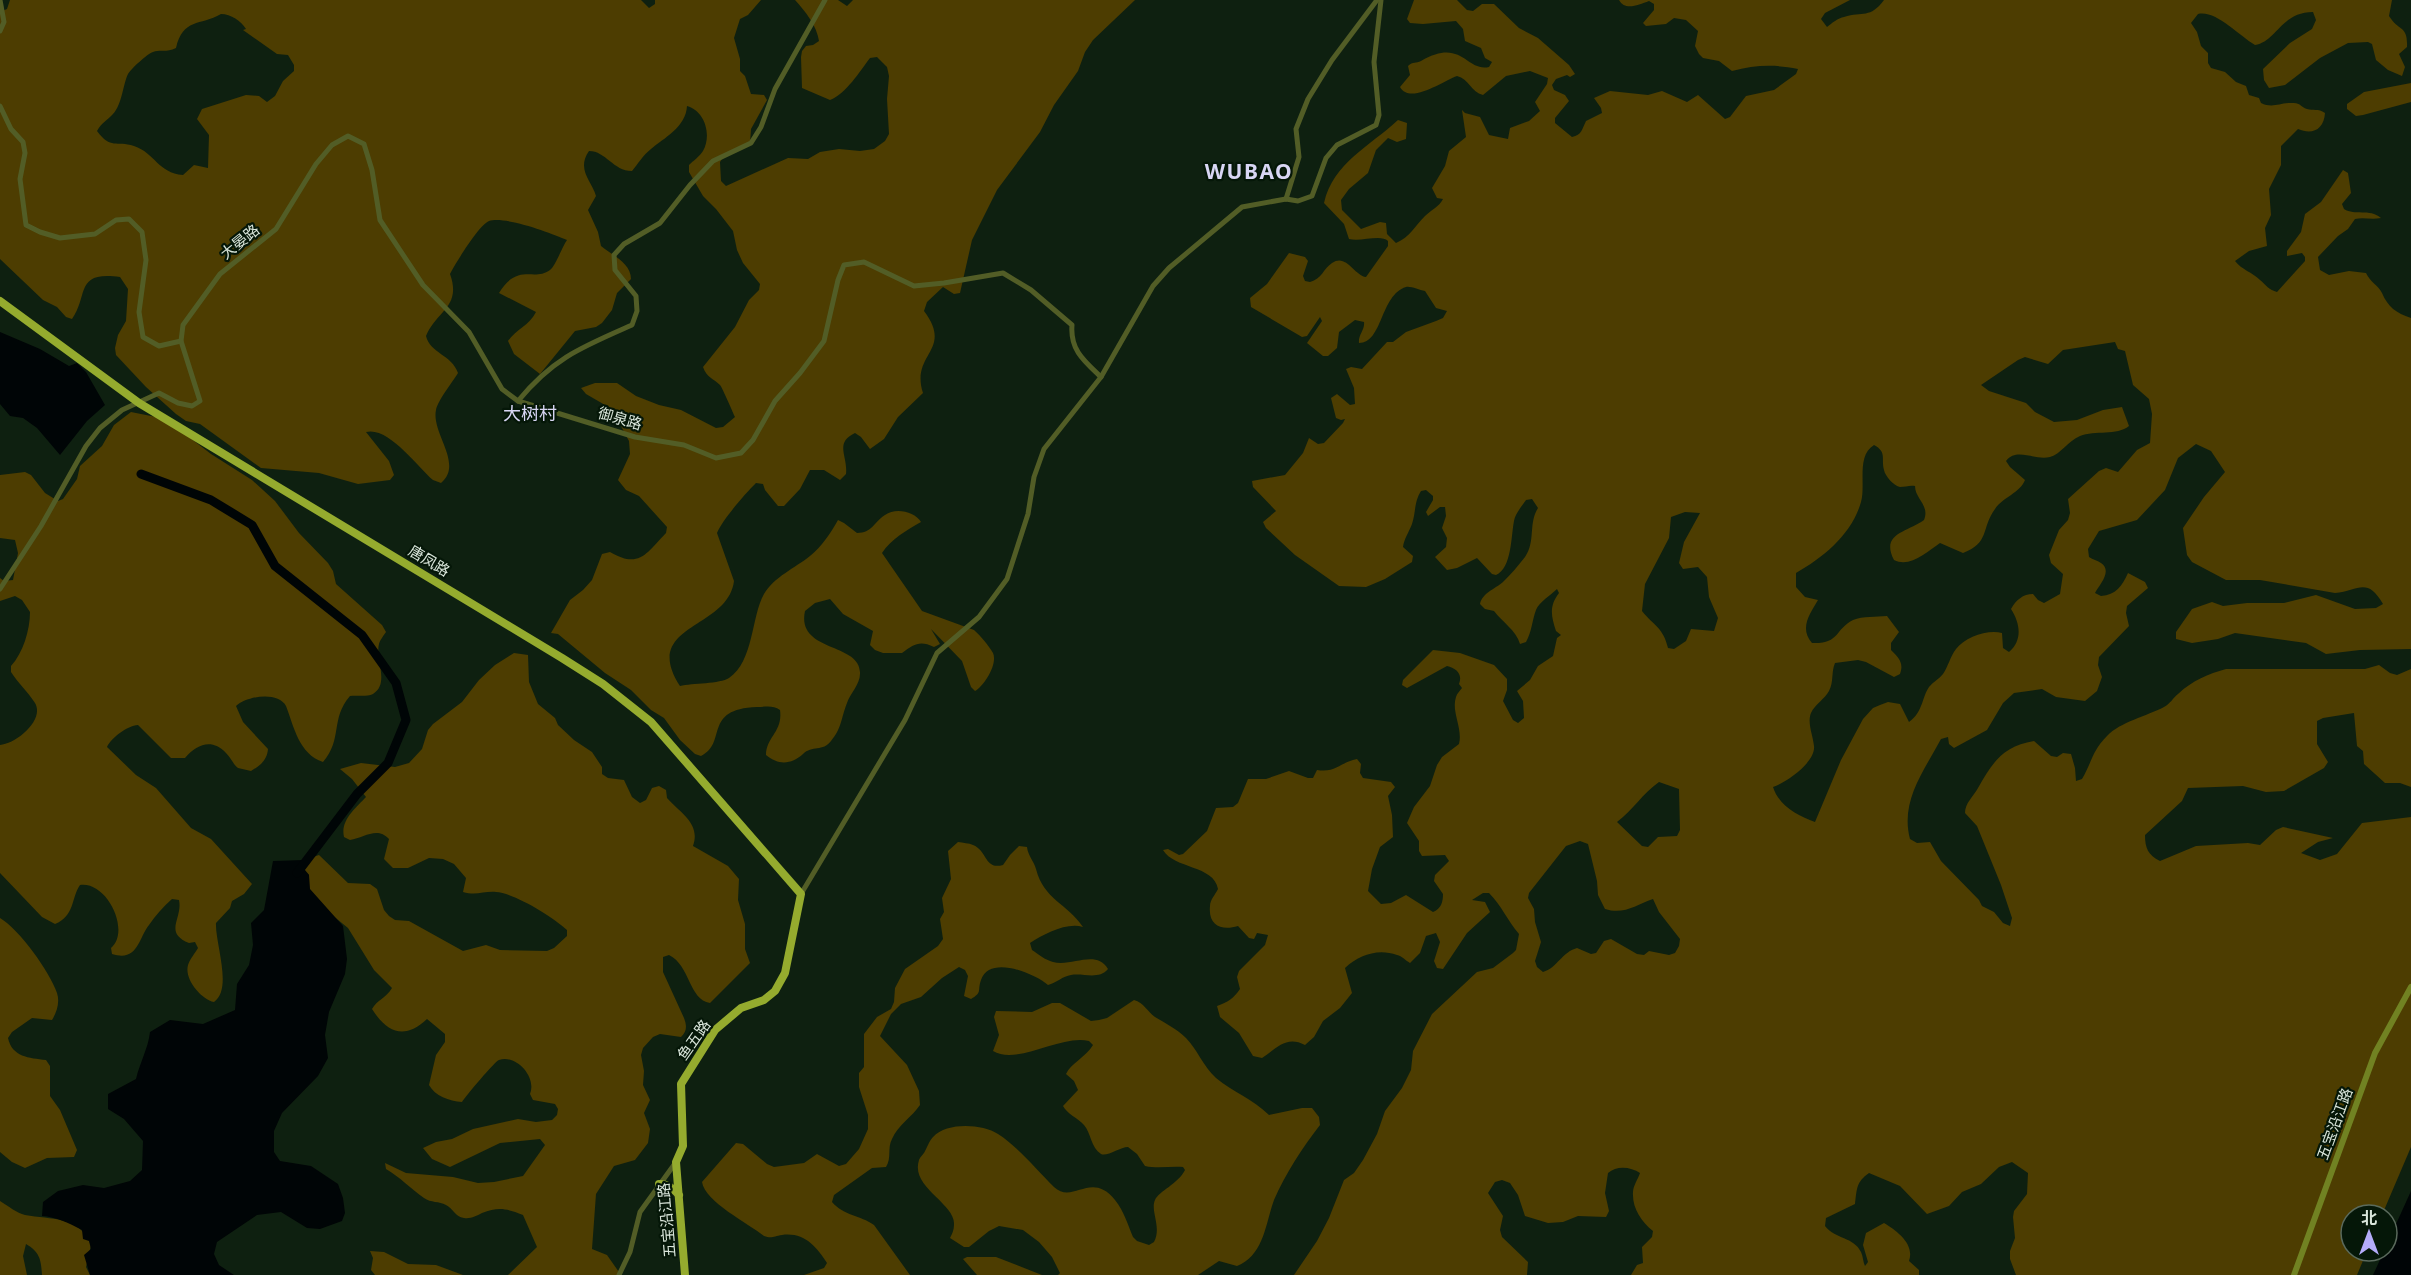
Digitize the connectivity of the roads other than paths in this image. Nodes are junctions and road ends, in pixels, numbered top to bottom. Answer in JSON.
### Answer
{"nodes":[{"id":1,"x":0,"y":0,"type":"edge"},
{"id":2,"x":825,"y":0,"type":"edge"},
{"id":3,"x":1379,"y":0,"type":"edge"},
{"id":4,"x":0,"y":31,"type":"edge"},
{"id":5,"x":0,"y":106,"type":"edge"},
{"id":6,"x":1286,"y":199,"type":"junction"},
{"id":7,"x":0,"y":301,"type":"edge"},
{"id":8,"x":181,"y":341,"type":"junction"},
{"id":9,"x":1101,"y":377,"type":"junction"},
{"id":10,"x":518,"y":401,"type":"junction"},
{"id":11,"x":139,"y":403,"type":"junction"},
{"id":12,"x":0,"y":589,"type":"edge"},
{"id":13,"x":801,"y":894,"type":"junction"},
{"id":14,"x":2411,"y":987,"type":"edge"},
{"id":15,"x":676,"y":1162,"type":"junction"},
{"id":16,"x":659,"y":1184,"type":"junction"},
{"id":17,"x":679,"y":1195,"type":"junction"},
{"id":18,"x":619,"y":1275,"type":"edge"},
{"id":19,"x":685,"y":1275,"type":"edge"},
{"id":20,"x":2294,"y":1275,"type":"edge"}],
"edges":[{"from":1,"to":4,"type":"street"},
{"from":2,"to":10,"type":"street"},
{"from":3,"to":6,"type":"street"},
{"from":3,"to":6,"type":"street"},
{"from":5,"to":8,"type":"street"},
{"from":6,"to":9,"type":"street"},
{"from":7,"to":11,"type":"highway","name":"唐凤路"},
{"from":8,"to":10,"type":"street","name":"大晏路"},
{"from":8,"to":11,"type":"street"},
{"from":9,"to":10,"type":"street","name":"御泉路"},
{"from":9,"to":13,"type":"street"},
{"from":11,"to":12,"type":"street"},
{"from":11,"to":13,"type":"highway","name":"唐凤路"},
{"from":13,"to":15,"type":"highway","name":"鱼五路"},
{"from":14,"to":20,"type":"main road","name":"五宝沿江路"},
{"from":15,"to":16,"type":"street"},
{"from":15,"to":17,"type":"highway","name":"五宝沿江路"},
{"from":16,"to":17,"type":"highway"},
{"from":16,"to":18,"type":"street"},
{"from":17,"to":19,"type":"highway","name":"五宝沿江路"}]}
